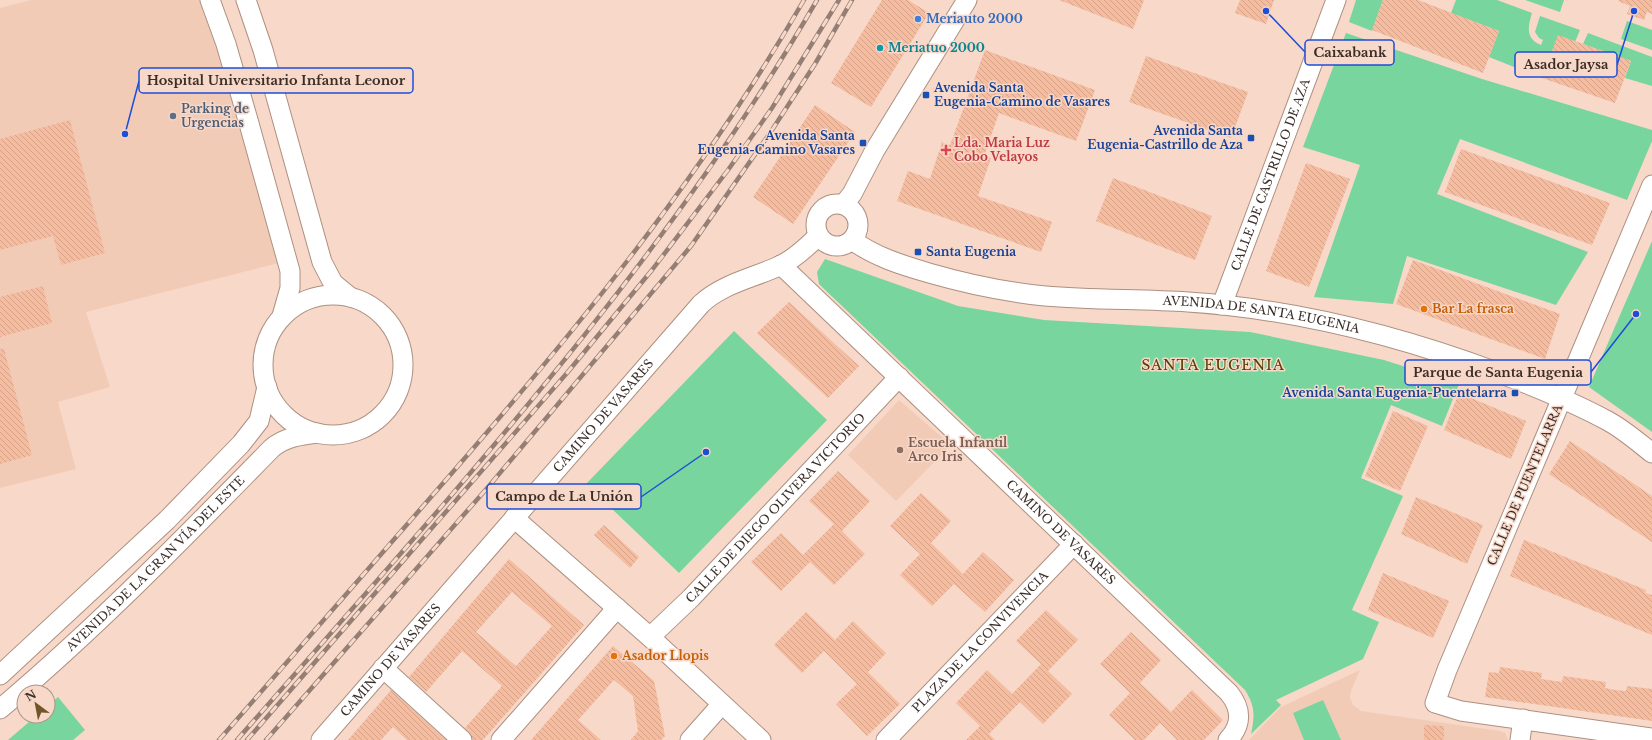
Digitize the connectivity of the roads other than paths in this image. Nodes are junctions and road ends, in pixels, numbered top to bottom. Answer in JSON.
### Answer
{"nodes":[{"id":1,"x":210,"y":0,"type":"edge"},
{"id":2,"x":246,"y":0,"type":"edge"},
{"id":3,"x":967,"y":0,"type":"edge"},
{"id":4,"x":1322,"y":0,"type":"edge"},
{"id":5,"x":1336,"y":0,"type":"edge"},
{"id":6,"x":1652,"y":185,"type":"edge"},
{"id":7,"x":844,"y":204,"type":"junction"},
{"id":8,"x":818,"y":236,"type":"junction"},
{"id":9,"x":852,"y":240,"type":"junction"},
{"id":10,"x":781,"y":265,"type":"junction"},
{"id":11,"x":350,"y":297,"type":"junction"},
{"id":12,"x":1216,"y":305,"type":"junction"},
{"id":13,"x":282,"y":316,"type":"junction"},
{"id":14,"x":899,"y":377,"type":"junction"},
{"id":15,"x":267,"y":388,"type":"junction"},
{"id":16,"x":1561,"y":398,"type":"junction"},
{"id":17,"x":317,"y":433,"type":"junction"},
{"id":18,"x":1652,"y":453,"type":"edge"},
{"id":19,"x":514,"y":518,"type":"junction"},
{"id":20,"x":1074,"y":544,"type":"junction"},
{"id":21,"x":617,"y":608,"type":"junction"},
{"id":22,"x":650,"y":637,"type":"junction"},
{"id":23,"x":383,"y":668,"type":"junction"},
{"id":24,"x":0,"y":675,"type":"edge"},
{"id":25,"x":722,"y":704,"type":"junction"},
{"id":26,"x":0,"y":709,"type":"edge"},
{"id":27,"x":1523,"y":719,"type":"junction"},
{"id":28,"x":1652,"y":738,"type":"edge"},
{"id":29,"x":321,"y":740,"type":"edge"},
{"id":30,"x":462,"y":740,"type":"edge"},
{"id":31,"x":501,"y":740,"type":"edge"},
{"id":32,"x":690,"y":740,"type":"edge"},
{"id":33,"x":761,"y":740,"type":"edge"},
{"id":34,"x":886,"y":740,"type":"edge"},
{"id":35,"x":1228,"y":740,"type":"edge"},
{"id":36,"x":1520,"y":740,"type":"edge"}],
"edges":[{"from":1,"to":13,"type":"street"},
{"from":2,"to":11,"type":"street"},
{"from":3,"to":7,"type":"street"},
{"from":4,"to":12,"type":"street","name":"CALLE DE CASTRILLO DE AZA"},
{"from":5,"to":12,"type":"street","name":"CALLE DE CASTRILLO DE AZA"},
{"from":6,"to":16,"type":"street","name":"CALLE DE PUENTELARRA"},
{"from":7,"to":8,"type":"street"},
{"from":7,"to":9,"type":"street"},
{"from":8,"to":9,"type":"street"},
{"from":8,"to":10,"type":"street","name":"CAMINO DE VASARES"},
{"from":9,"to":12,"type":"street","name":"AVENIDA DE SANTA EUGENIA"},
{"from":10,"to":14,"type":"street","name":"CAMINO DE VASARES"},
{"from":10,"to":19,"type":"street","name":"CAMINO DE VASARES"},
{"from":11,"to":13,"type":"street"},
{"from":11,"to":17,"type":"street"},
{"from":12,"to":16,"type":"street","name":"AVENIDA DE SANTA EUGENIA"},
{"from":13,"to":15,"type":"street"},
{"from":14,"to":20,"type":"street","name":"CAMINO DE VASARES"},
{"from":14,"to":22,"type":"street","name":"CALLE DE DIEGO OLIVERA VICTORIO"},
{"from":15,"to":17,"type":"street"},
{"from":15,"to":24,"type":"street","name":"AVENIDA DE LA GRAN VÍA DEL ESTE"},
{"from":16,"to":18,"type":"street","name":"AVENIDA DE SANTA EUGENIA"},
{"from":16,"to":27,"type":"street","name":"CALLE DE PUENTELARRA"},
{"from":17,"to":26,"type":"street","name":"AVENIDA DE LA GRAN VÍA DEL ESTE"},
{"from":19,"to":21,"type":"street"},
{"from":19,"to":23,"type":"street","name":"CAMINO DE VASARES"},
{"from":20,"to":34,"type":"street","name":"PLAZA DE LA CONVIVENCIA"},
{"from":20,"to":35,"type":"street","name":"CAMINO DE VASARES"},
{"from":21,"to":22,"type":"street"},
{"from":21,"to":31,"type":"street"},
{"from":22,"to":25,"type":"street"},
{"from":23,"to":29,"type":"street","name":"CAMINO DE VASARES"},
{"from":23,"to":30,"type":"street"},
{"from":25,"to":32,"type":"street"},
{"from":25,"to":33,"type":"street"},
{"from":27,"to":28,"type":"street","name":"CALLE DE PUENTELARRA"},
{"from":27,"to":36,"type":"street"}]}
